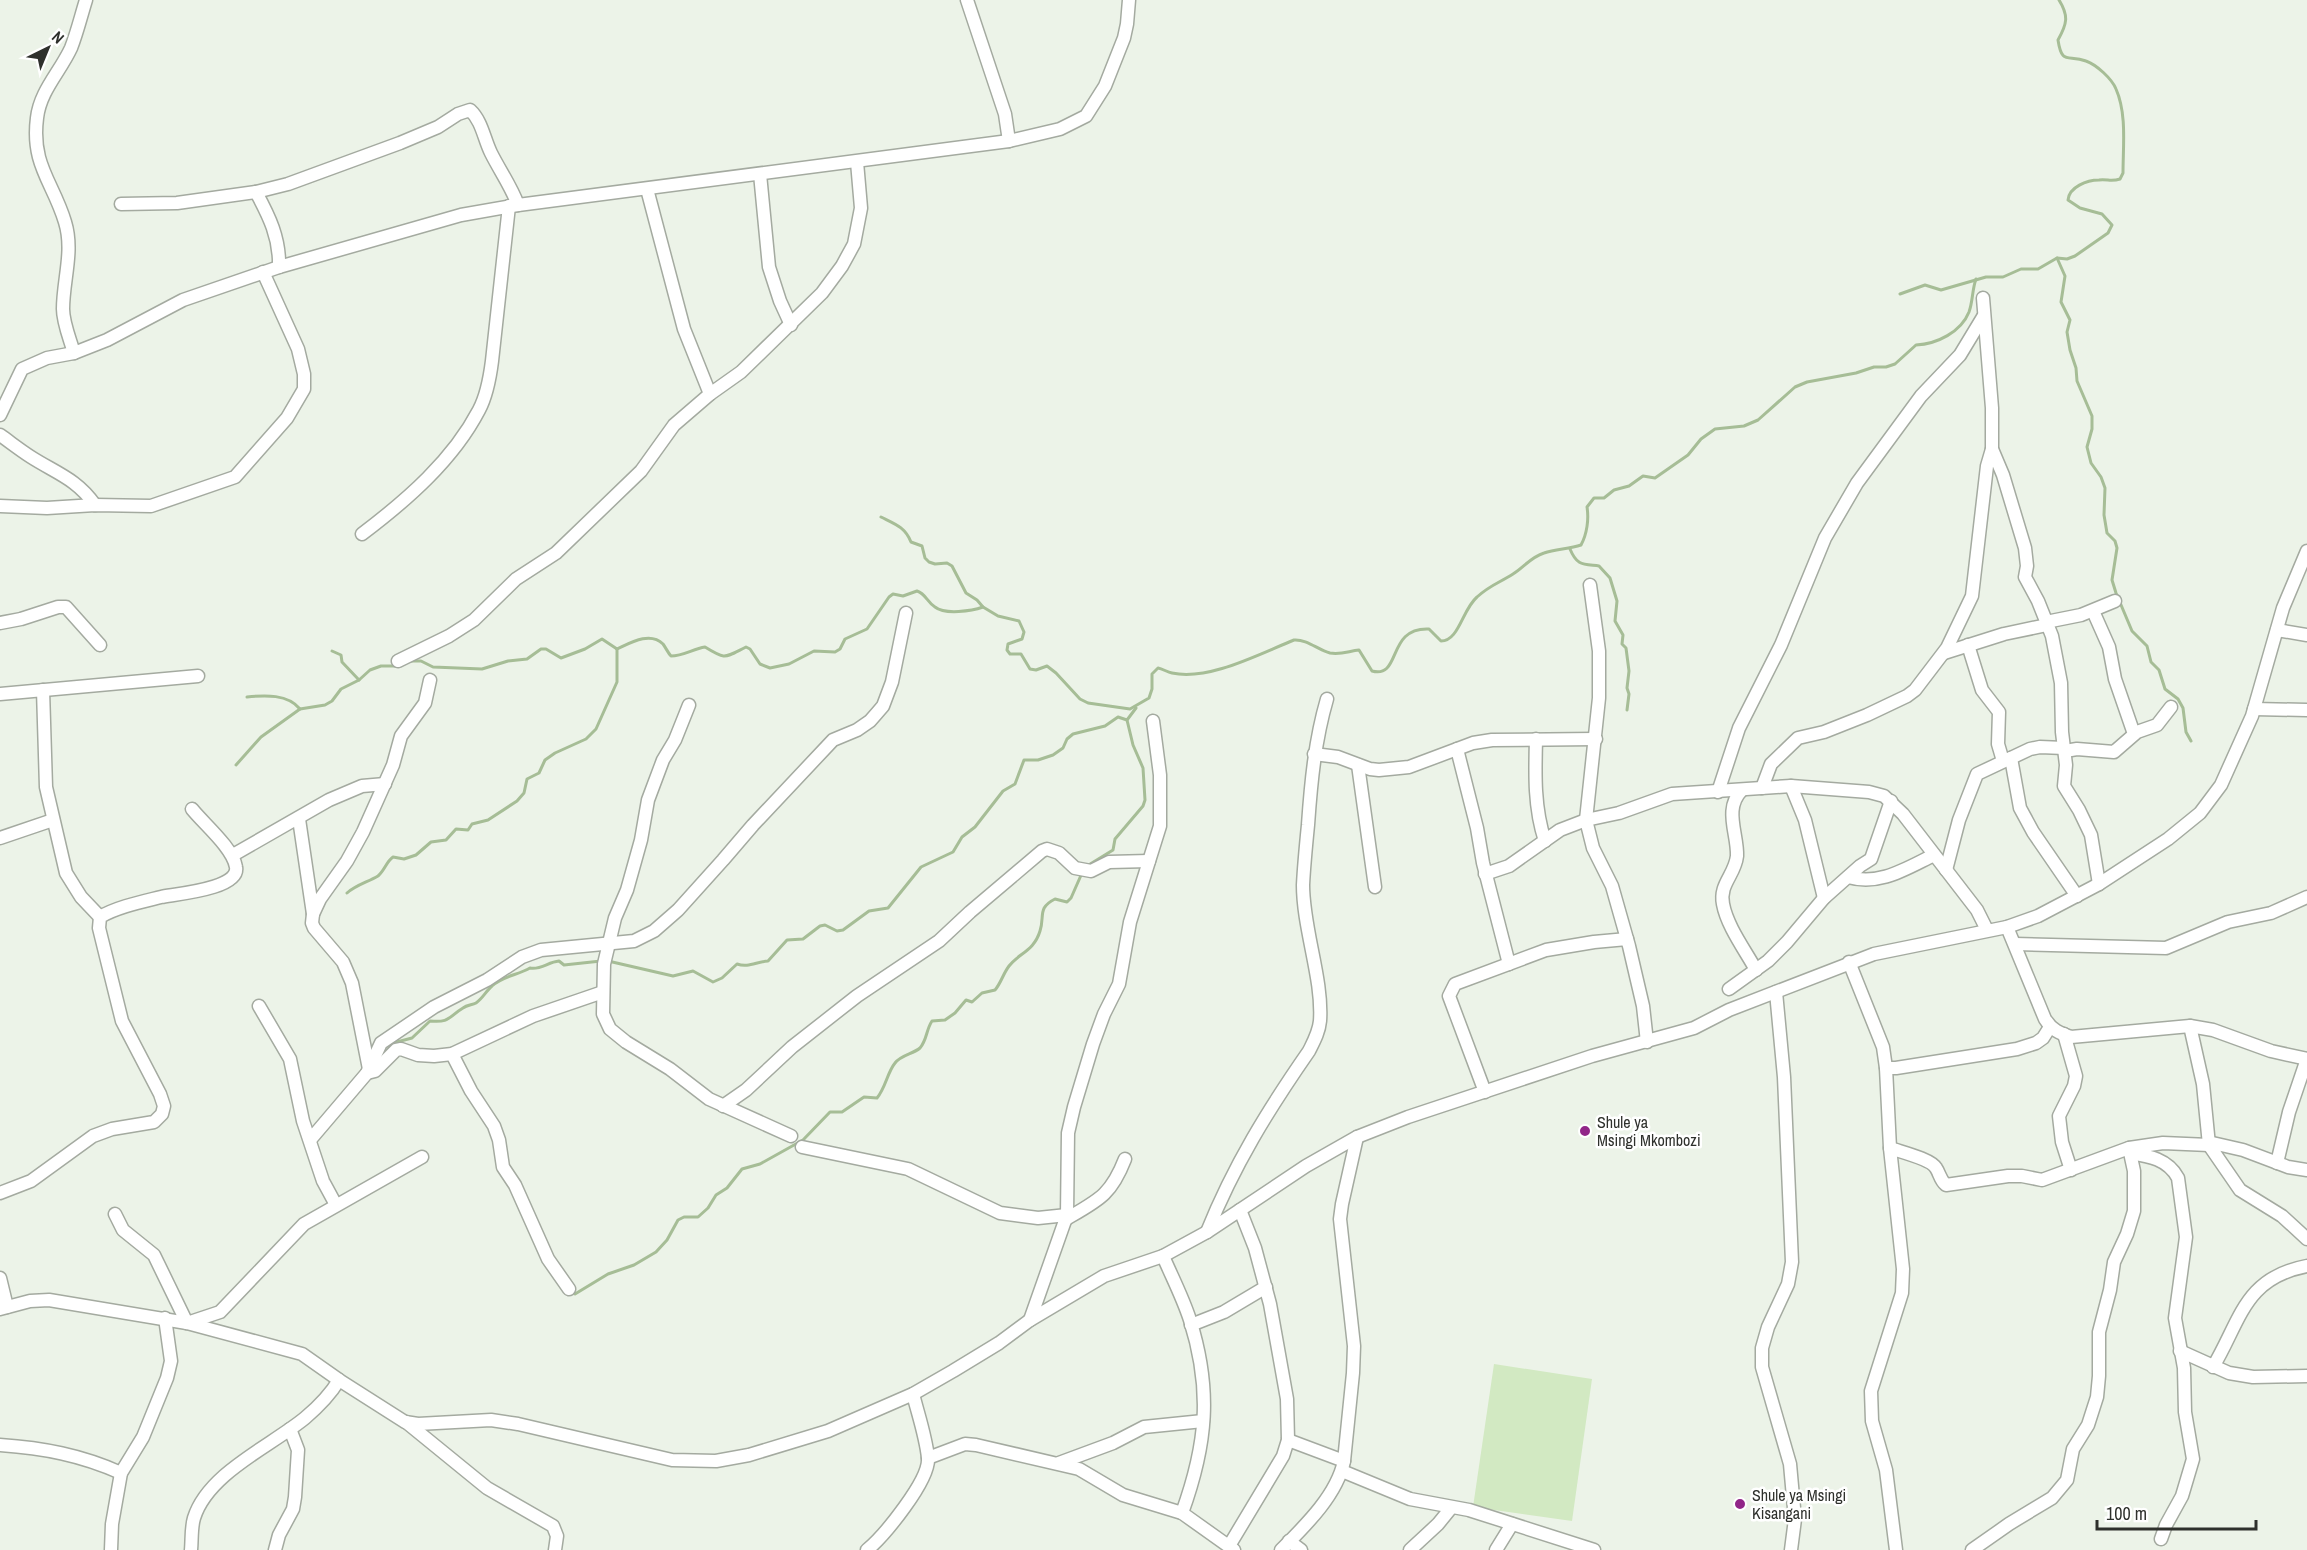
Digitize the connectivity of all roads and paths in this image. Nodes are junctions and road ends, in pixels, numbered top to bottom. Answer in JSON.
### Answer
{"nodes":[{"id":1,"x":86,"y":0,"type":"edge"},
{"id":2,"x":967,"y":0,"type":"edge"},
{"id":3,"x":1129,"y":0,"type":"edge"},
{"id":4,"x":1009,"y":141,"type":"junction"},
{"id":5,"x":857,"y":162,"type":"junction"},
{"id":6,"x":760,"y":174,"type":"junction"},
{"id":7,"x":647,"y":189,"type":"junction"},
{"id":8,"x":256,"y":192,"type":"junction"},
{"id":9,"x":121,"y":204,"type":"dead end"},
{"id":10,"x":513,"y":205,"type":"junction"},
{"id":11,"x":279,"y":267,"type":"junction"},
{"id":12,"x":263,"y":272,"type":"junction"},
{"id":13,"x":1983,"y":298,"type":"dead end"},
{"id":14,"x":1983,"y":317,"type":"junction"},
{"id":15,"x":791,"y":325,"type":"junction"},
{"id":16,"x":74,"y":353,"type":"junction"},
{"id":17,"x":710,"y":394,"type":"junction"},
{"id":18,"x":0,"y":415,"type":"edge"},
{"id":19,"x":0,"y":435,"type":"edge"},
{"id":20,"x":1992,"y":449,"type":"junction"},
{"id":21,"x":95,"y":505,"type":"junction"},
{"id":22,"x":0,"y":506,"type":"edge"},
{"id":23,"x":362,"y":534,"type":"dead end"},
{"id":24,"x":2307,"y":551,"type":"edge"},
{"id":25,"x":1590,"y":585,"type":"dead end"},
{"id":26,"x":2115,"y":601,"type":"dead end"},
{"id":27,"x":2092,"y":611,"type":"junction"},
{"id":28,"x":906,"y":613,"type":"dead end"},
{"id":29,"x":0,"y":623,"type":"edge"},
{"id":30,"x":2046,"y":624,"type":"junction"},
{"id":31,"x":2277,"y":630,"type":"junction"},
{"id":32,"x":2307,"y":635,"type":"edge"},
{"id":33,"x":100,"y":645,"type":"dead end"},
{"id":34,"x":1968,"y":645,"type":"junction"},
{"id":35,"x":1944,"y":653,"type":"junction"},
{"id":36,"x":398,"y":661,"type":"dead end"},
{"id":37,"x":198,"y":676,"type":"dead end"},
{"id":38,"x":430,"y":680,"type":"dead end"},
{"id":39,"x":43,"y":690,"type":"junction"},
{"id":40,"x":0,"y":694,"type":"edge"},
{"id":41,"x":1327,"y":699,"type":"dead end"},
{"id":42,"x":689,"y":705,"type":"dead end"},
{"id":43,"x":2171,"y":707,"type":"dead end"},
{"id":44,"x":2254,"y":709,"type":"junction"},
{"id":45,"x":2307,"y":710,"type":"edge"},
{"id":46,"x":1153,"y":721,"type":"dead end"},
{"id":47,"x":2134,"y":734,"type":"junction"},
{"id":48,"x":1536,"y":739,"type":"junction"},
{"id":49,"x":1596,"y":740,"type":"junction"},
{"id":50,"x":1457,"y":749,"type":"junction"},
{"id":51,"x":2065,"y":749,"type":"junction"},
{"id":52,"x":1314,"y":754,"type":"junction"},
{"id":53,"x":2007,"y":759,"type":"junction"},
{"id":54,"x":1358,"y":765,"type":"junction"},
{"id":55,"x":385,"y":784,"type":"junction"},
{"id":56,"x":1791,"y":786,"type":"junction"},
{"id":57,"x":1762,"y":788,"type":"junction"},
{"id":58,"x":1742,"y":790,"type":"junction"},
{"id":59,"x":1718,"y":792,"type":"junction"},
{"id":60,"x":1892,"y":801,"type":"junction"},
{"id":61,"x":192,"y":809,"type":"dead end"},
{"id":62,"x":299,"y":819,"type":"junction"},
{"id":63,"x":53,"y":820,"type":"junction"},
{"id":64,"x":1586,"y":820,"type":"junction"},
{"id":65,"x":0,"y":838,"type":"edge"},
{"id":66,"x":1545,"y":841,"type":"junction"},
{"id":67,"x":233,"y":855,"type":"junction"},
{"id":68,"x":1934,"y":855,"type":"junction"},
{"id":69,"x":1149,"y":861,"type":"junction"},
{"id":70,"x":1946,"y":870,"type":"junction"},
{"id":71,"x":1485,"y":874,"type":"junction"},
{"id":72,"x":1848,"y":877,"type":"junction"},
{"id":73,"x":2099,"y":884,"type":"junction"},
{"id":74,"x":1375,"y":887,"type":"dead end"},
{"id":75,"x":2077,"y":896,"type":"junction"},
{"id":76,"x":2307,"y":897,"type":"edge"},
{"id":77,"x":1824,"y":898,"type":"junction"},
{"id":78,"x":313,"y":914,"type":"junction"},
{"id":79,"x":100,"y":917,"type":"junction"},
{"id":80,"x":2007,"y":927,"type":"junction"},
{"id":81,"x":1987,"y":930,"type":"junction"},
{"id":82,"x":1627,"y":939,"type":"junction"},
{"id":83,"x":610,"y":943,"type":"junction"},
{"id":84,"x":2015,"y":944,"type":"junction"},
{"id":85,"x":1849,"y":963,"type":"junction"},
{"id":86,"x":1509,"y":964,"type":"junction"},
{"id":87,"x":1756,"y":970,"type":"junction"},
{"id":88,"x":1729,"y":989,"type":"dead end"},
{"id":89,"x":603,"y":992,"type":"junction"},
{"id":90,"x":1776,"y":992,"type":"junction"},
{"id":91,"x":260,"y":1006,"type":"dead end"},
{"id":92,"x":2190,"y":1026,"type":"junction"},
{"id":93,"x":2050,"y":1027,"type":"junction"},
{"id":94,"x":2064,"y":1034,"type":"junction"},
{"id":95,"x":1647,"y":1042,"type":"junction"},
{"id":96,"x":452,"y":1054,"type":"junction"},
{"id":97,"x":2307,"y":1059,"type":"edge"},
{"id":98,"x":1886,"y":1068,"type":"junction"},
{"id":99,"x":368,"y":1071,"type":"junction"},
{"id":100,"x":1485,"y":1092,"type":"junction"},
{"id":101,"x":723,"y":1106,"type":"junction"},
{"id":102,"x":791,"y":1136,"type":"dead end"},
{"id":103,"x":1357,"y":1137,"type":"junction"},
{"id":104,"x":310,"y":1140,"type":"junction"},
{"id":105,"x":2209,"y":1143,"type":"junction"},
{"id":106,"x":802,"y":1146,"type":"dead end"},
{"id":107,"x":1890,"y":1148,"type":"junction"},
{"id":108,"x":2129,"y":1151,"type":"junction"},
{"id":109,"x":422,"y":1157,"type":"dead end"},
{"id":110,"x":1125,"y":1158,"type":"dead end"},
{"id":111,"x":2277,"y":1163,"type":"junction"},
{"id":112,"x":2071,"y":1170,"type":"junction"},
{"id":113,"x":2307,"y":1170,"type":"edge"},
{"id":114,"x":0,"y":1193,"type":"edge"},
{"id":115,"x":336,"y":1206,"type":"junction"},
{"id":116,"x":1240,"y":1210,"type":"junction"},
{"id":117,"x":115,"y":1214,"type":"dead end"},
{"id":118,"x":1067,"y":1217,"type":"junction"},
{"id":119,"x":1207,"y":1232,"type":"junction"},
{"id":120,"x":2307,"y":1239,"type":"edge"},
{"id":121,"x":1163,"y":1256,"type":"junction"},
{"id":122,"x":2307,"y":1266,"type":"edge"},
{"id":123,"x":0,"y":1278,"type":"edge"},
{"id":124,"x":1266,"y":1287,"type":"junction"},
{"id":125,"x":569,"y":1289,"type":"dead end"},
{"id":126,"x":3,"y":1308,"type":"edge"},
{"id":127,"x":165,"y":1318,"type":"junction"},
{"id":128,"x":1030,"y":1320,"type":"junction"},
{"id":129,"x":187,"y":1323,"type":"junction"},
{"id":130,"x":1191,"y":1325,"type":"junction"},
{"id":131,"x":2180,"y":1351,"type":"junction"},
{"id":132,"x":2213,"y":1366,"type":"junction"},
{"id":133,"x":2307,"y":1376,"type":"edge"},
{"id":134,"x":339,"y":1380,"type":"junction"},
{"id":135,"x":913,"y":1394,"type":"junction"},
{"id":136,"x":1203,"y":1421,"type":"junction"},
{"id":137,"x":405,"y":1422,"type":"junction"},
{"id":138,"x":290,"y":1429,"type":"junction"},
{"id":139,"x":1288,"y":1440,"type":"junction"},
{"id":140,"x":0,"y":1445,"type":"edge"},
{"id":141,"x":928,"y":1458,"type":"junction"},
{"id":142,"x":1059,"y":1463,"type":"junction"},
{"id":143,"x":1343,"y":1466,"type":"junction"},
{"id":144,"x":121,"y":1473,"type":"junction"},
{"id":145,"x":1451,"y":1508,"type":"junction"},
{"id":146,"x":1182,"y":1513,"type":"junction"},
{"id":147,"x":1512,"y":1524,"type":"junction"},
{"id":148,"x":2161,"y":1539,"type":"dead end"},
{"id":149,"x":1285,"y":1546,"type":"edge"},
{"id":150,"x":1232,"y":1548,"type":"edge"},
{"id":151,"x":111,"y":1550,"type":"edge"},
{"id":152,"x":191,"y":1550,"type":"edge"},
{"id":153,"x":275,"y":1550,"type":"edge"},
{"id":154,"x":555,"y":1550,"type":"edge"},
{"id":155,"x":867,"y":1550,"type":"edge"},
{"id":156,"x":1301,"y":1550,"type":"edge"},
{"id":157,"x":1410,"y":1550,"type":"edge"},
{"id":158,"x":1496,"y":1550,"type":"edge"},
{"id":159,"x":1594,"y":1550,"type":"edge"},
{"id":160,"x":1791,"y":1550,"type":"edge"},
{"id":161,"x":1896,"y":1550,"type":"edge"},
{"id":162,"x":1972,"y":1550,"type":"edge"}],
"edges":[{"from":1,"to":16,"type":"street"},
{"from":2,"to":4,"type":"street"},
{"from":3,"to":4,"type":"street"},
{"from":4,"to":5,"type":"street"},
{"from":5,"to":6,"type":"street"},
{"from":5,"to":15,"type":"street"},
{"from":6,"to":7,"type":"street"},
{"from":6,"to":15,"type":"street"},
{"from":7,"to":10,"type":"street"},
{"from":7,"to":17,"type":"street"},
{"from":8,"to":9,"type":"street"},
{"from":8,"to":10,"type":"street"},
{"from":8,"to":11,"type":"street"},
{"from":10,"to":11,"type":"street"},
{"from":10,"to":23,"type":"street"},
{"from":11,"to":12,"type":"street"},
{"from":12,"to":16,"type":"street"},
{"from":12,"to":21,"type":"street"},
{"from":13,"to":14,"type":"street"},
{"from":14,"to":20,"type":"street"},
{"from":14,"to":59,"type":"street"},
{"from":15,"to":17,"type":"street"},
{"from":16,"to":18,"type":"street"},
{"from":17,"to":36,"type":"street"},
{"from":19,"to":21,"type":"street"},
{"from":20,"to":30,"type":"street"},
{"from":20,"to":35,"type":"street"},
{"from":21,"to":22,"type":"street"},
{"from":24,"to":31,"type":"street"},
{"from":25,"to":49,"type":"street"},
{"from":26,"to":27,"type":"street"},
{"from":27,"to":30,"type":"street"},
{"from":27,"to":47,"type":"street"},
{"from":28,"to":83,"type":"street"},
{"from":29,"to":33,"type":"street"},
{"from":30,"to":34,"type":"street"},
{"from":30,"to":51,"type":"street"},
{"from":31,"to":32,"type":"street"},
{"from":31,"to":44,"type":"street"},
{"from":34,"to":35,"type":"street"},
{"from":34,"to":53,"type":"street"},
{"from":35,"to":57,"type":"street"},
{"from":37,"to":39,"type":"street"},
{"from":38,"to":55,"type":"street"},
{"from":39,"to":40,"type":"street"},
{"from":39,"to":63,"type":"street"},
{"from":41,"to":52,"type":"street"},
{"from":42,"to":83,"type":"street"},
{"from":43,"to":47,"type":"street"},
{"from":44,"to":45,"type":"street"},
{"from":44,"to":73,"type":"street"},
{"from":46,"to":69,"type":"street"},
{"from":47,"to":51,"type":"street"},
{"from":48,"to":49,"type":"street"},
{"from":48,"to":50,"type":"street"},
{"from":48,"to":66,"type":"street"},
{"from":49,"to":64,"type":"street"},
{"from":50,"to":54,"type":"street"},
{"from":50,"to":71,"type":"street"},
{"from":51,"to":53,"type":"street"},
{"from":51,"to":73,"type":"street"},
{"from":52,"to":54,"type":"street"},
{"from":52,"to":119,"type":"street"},
{"from":53,"to":70,"type":"street"},
{"from":53,"to":75,"type":"street"},
{"from":54,"to":74,"type":"street"},
{"from":55,"to":62,"type":"street"},
{"from":55,"to":78,"type":"street"},
{"from":56,"to":57,"type":"street"},
{"from":56,"to":60,"type":"street"},
{"from":56,"to":77,"type":"street"},
{"from":57,"to":58,"type":"street"},
{"from":58,"to":59,"type":"street"},
{"from":58,"to":87,"type":"street"},
{"from":59,"to":64,"type":"street"},
{"from":60,"to":68,"type":"street"},
{"from":60,"to":72,"type":"street"},
{"from":61,"to":67,"type":"street"},
{"from":62,"to":67,"type":"street"},
{"from":62,"to":78,"type":"street"},
{"from":63,"to":65,"type":"street"},
{"from":63,"to":79,"type":"street"},
{"from":64,"to":66,"type":"street"},
{"from":64,"to":82,"type":"street"},
{"from":66,"to":71,"type":"street"},
{"from":67,"to":79,"type":"street"},
{"from":68,"to":70,"type":"street"},
{"from":68,"to":72,"type":"street"},
{"from":69,"to":101,"type":"street"},
{"from":69,"to":118,"type":"street"},
{"from":70,"to":81,"type":"street"},
{"from":71,"to":86,"type":"street"},
{"from":72,"to":77,"type":"street"},
{"from":73,"to":75,"type":"street"},
{"from":75,"to":80,"type":"street"},
{"from":76,"to":84,"type":"street"},
{"from":77,"to":87,"type":"street"},
{"from":78,"to":99,"type":"street"},
{"from":79,"to":114,"type":"street"},
{"from":80,"to":81,"type":"street"},
{"from":80,"to":84,"type":"street"},
{"from":81,"to":85,"type":"street"},
{"from":82,"to":86,"type":"street"},
{"from":82,"to":95,"type":"street"},
{"from":83,"to":89,"type":"street"},
{"from":83,"to":99,"type":"street"},
{"from":84,"to":93,"type":"street"},
{"from":85,"to":90,"type":"street"},
{"from":85,"to":98,"type":"street"},
{"from":86,"to":100,"type":"street"},
{"from":87,"to":88,"type":"street"},
{"from":89,"to":96,"type":"street"},
{"from":89,"to":101,"type":"street"},
{"from":90,"to":95,"type":"street"},
{"from":90,"to":160,"type":"street"},
{"from":91,"to":104,"type":"street"},
{"from":92,"to":94,"type":"street"},
{"from":92,"to":97,"type":"street"},
{"from":92,"to":105,"type":"street"},
{"from":93,"to":94,"type":"street"},
{"from":93,"to":98,"type":"street"},
{"from":94,"to":112,"type":"street"},
{"from":95,"to":100,"type":"street"},
{"from":96,"to":99,"type":"street"},
{"from":96,"to":125,"type":"street"},
{"from":97,"to":111,"type":"street"},
{"from":98,"to":107,"type":"street"},
{"from":99,"to":104,"type":"street"},
{"from":100,"to":103,"type":"street"},
{"from":101,"to":102,"type":"street"},
{"from":103,"to":116,"type":"street"},
{"from":103,"to":143,"type":"street"},
{"from":104,"to":115,"type":"street"},
{"from":105,"to":108,"type":"street"},
{"from":105,"to":111,"type":"street"},
{"from":105,"to":120,"type":"street"},
{"from":106,"to":118,"type":"street"},
{"from":107,"to":112,"type":"street"},
{"from":107,"to":161,"type":"street"},
{"from":108,"to":112,"type":"street"},
{"from":108,"to":131,"type":"street"},
{"from":108,"to":162,"type":"street"},
{"from":109,"to":115,"type":"street"},
{"from":110,"to":118,"type":"street"},
{"from":111,"to":113,"type":"street"},
{"from":115,"to":129,"type":"street"},
{"from":116,"to":119,"type":"street"},
{"from":116,"to":124,"type":"street"},
{"from":117,"to":129,"type":"street"},
{"from":118,"to":128,"type":"street"},
{"from":119,"to":121,"type":"street"},
{"from":121,"to":128,"type":"street"},
{"from":121,"to":130,"type":"street"},
{"from":122,"to":132,"type":"street"},
{"from":123,"to":126,"type":"street"},
{"from":124,"to":130,"type":"street"},
{"from":124,"to":139,"type":"street"},
{"from":126,"to":127,"type":"street"},
{"from":127,"to":129,"type":"street"},
{"from":127,"to":144,"type":"street"},
{"from":128,"to":135,"type":"street"},
{"from":129,"to":134,"type":"street"},
{"from":130,"to":136,"type":"street"},
{"from":131,"to":132,"type":"street"},
{"from":131,"to":148,"type":"street"},
{"from":132,"to":133,"type":"street"},
{"from":134,"to":137,"type":"street"},
{"from":134,"to":138,"type":"street"},
{"from":135,"to":137,"type":"street"},
{"from":135,"to":141,"type":"street"},
{"from":136,"to":142,"type":"street"},
{"from":136,"to":146,"type":"street"},
{"from":137,"to":154,"type":"street"},
{"from":138,"to":152,"type":"street"},
{"from":138,"to":153,"type":"street"},
{"from":139,"to":143,"type":"street"},
{"from":139,"to":150,"type":"street"},
{"from":140,"to":144,"type":"street"},
{"from":141,"to":142,"type":"street"},
{"from":141,"to":155,"type":"street"},
{"from":142,"to":146,"type":"street"},
{"from":143,"to":145,"type":"street"},
{"from":143,"to":149,"type":"street"},
{"from":144,"to":151,"type":"street"},
{"from":145,"to":147,"type":"street"},
{"from":145,"to":157,"type":"street"},
{"from":146,"to":150,"type":"street"},
{"from":147,"to":158,"type":"street"},
{"from":147,"to":159,"type":"street"},
{"from":149,"to":156,"type":"street"}]}
